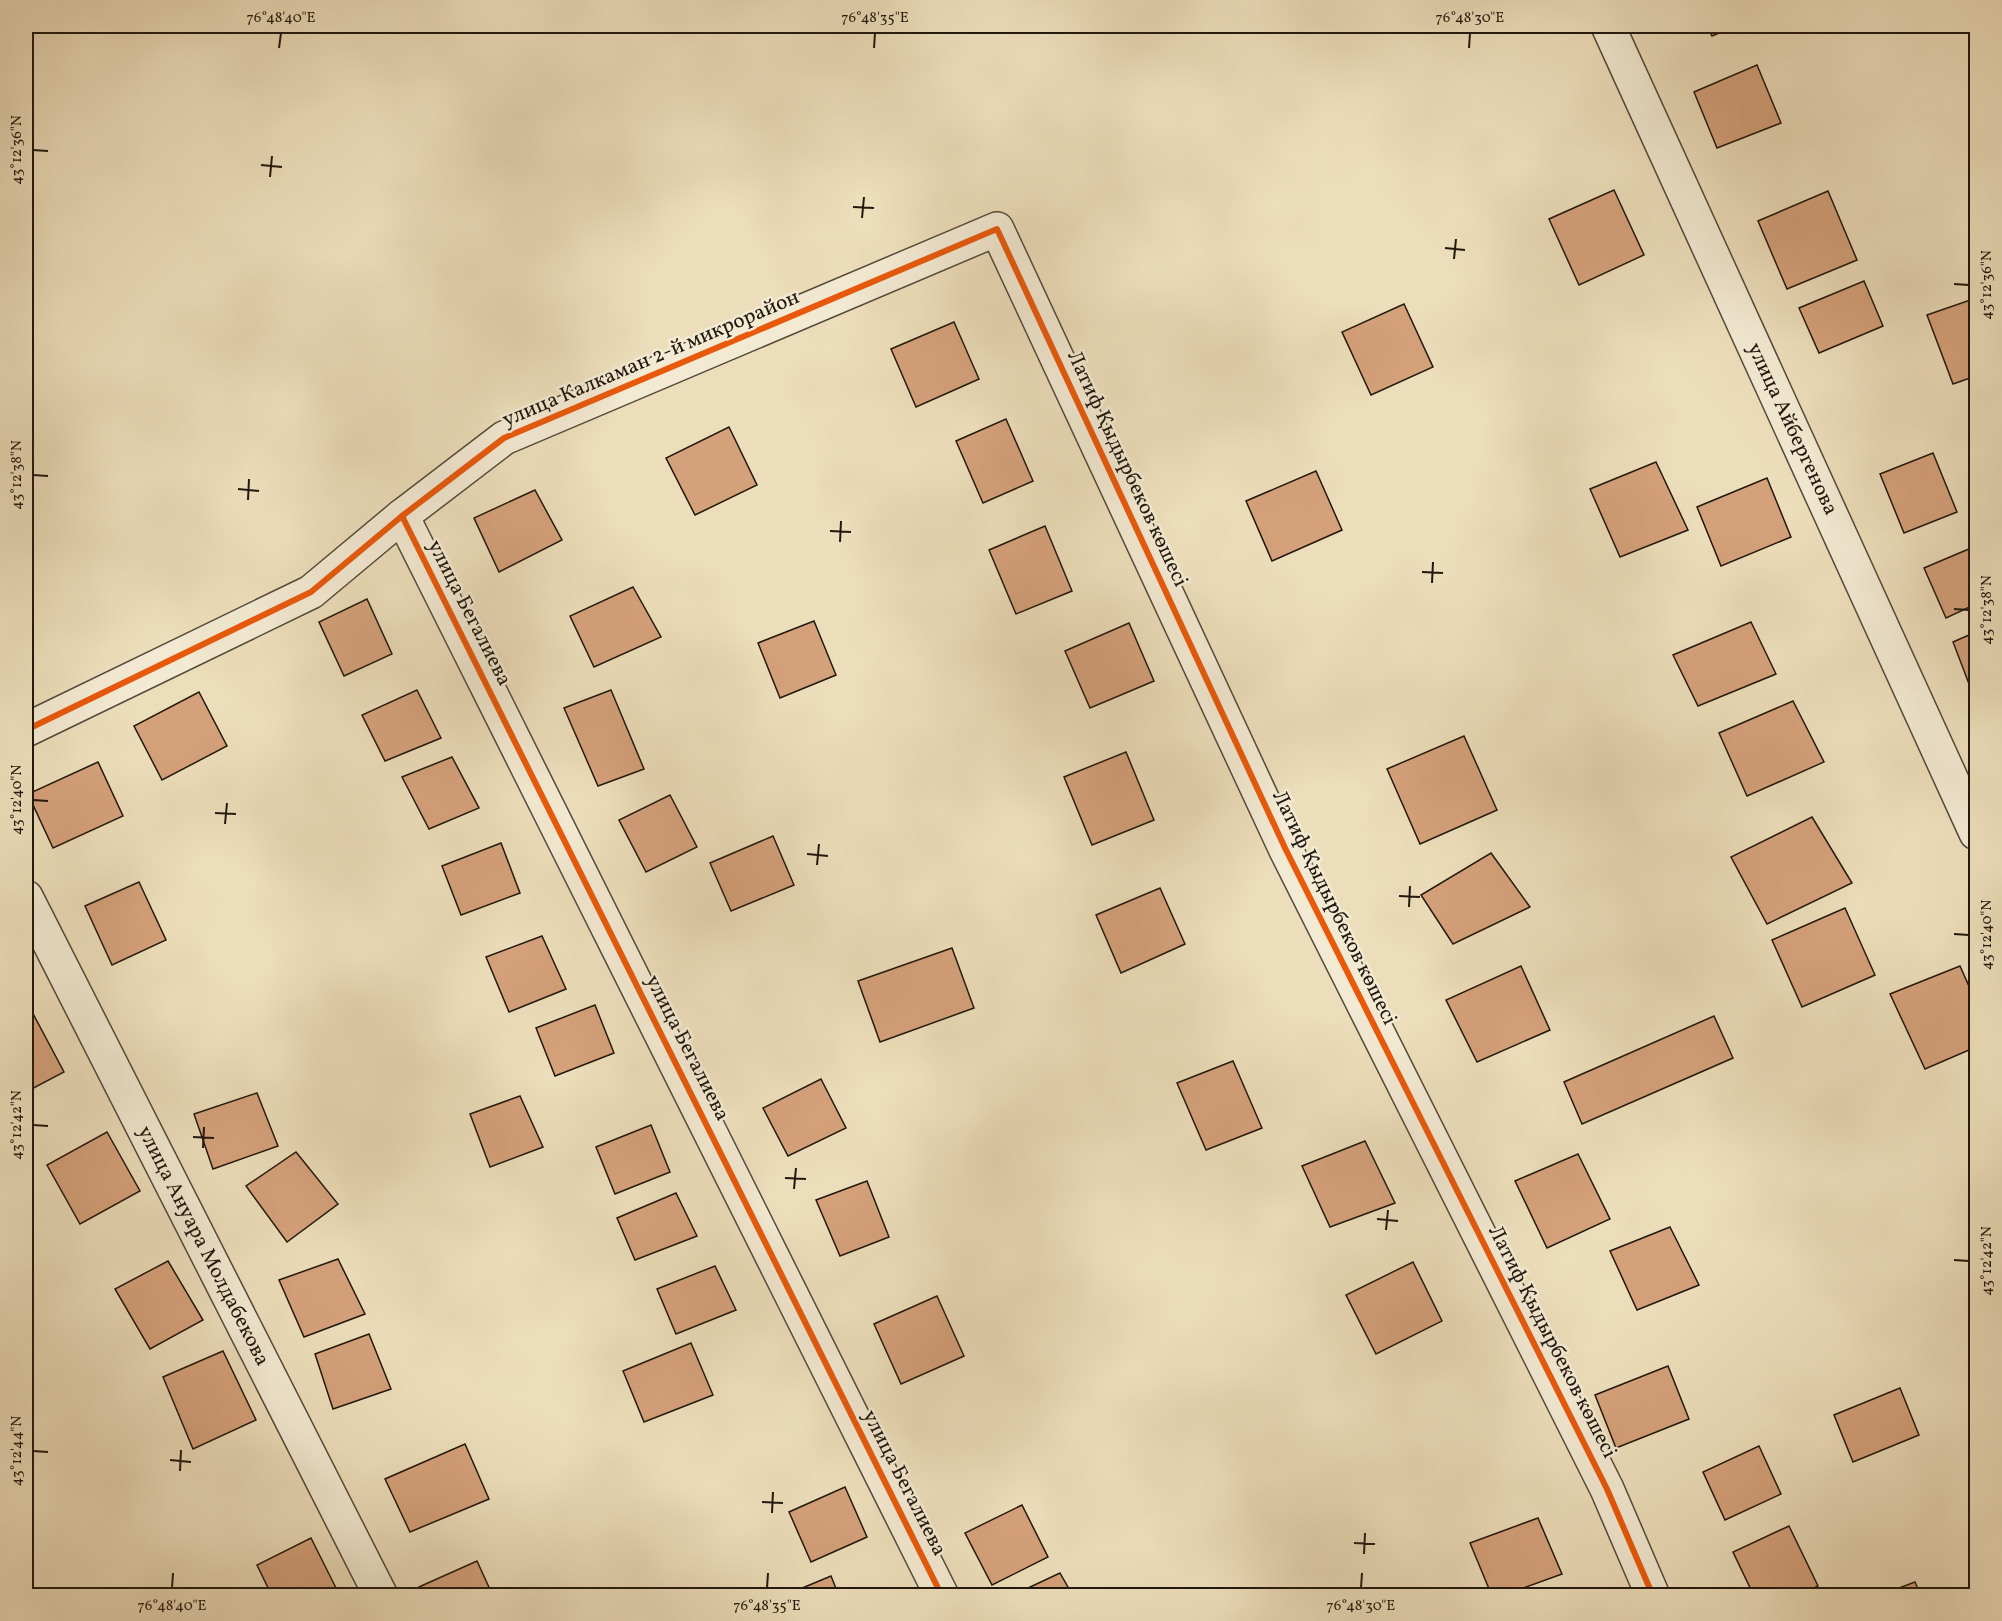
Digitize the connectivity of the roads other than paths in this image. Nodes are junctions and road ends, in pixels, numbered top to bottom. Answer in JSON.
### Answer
{"nodes":[{"id":1,"x":1608,"y":26,"type":"edge"},
{"id":2,"x":997,"y":229,"type":"joint"},
{"id":3,"x":402,"y":516,"type":"junction"},
{"id":4,"x":26,"y":730,"type":"edge"},
{"id":5,"x":1977,"y":833,"type":"edge"},
{"id":6,"x":26,"y":897,"type":"edge"},
{"id":7,"x":381,"y":1596,"type":"edge"},
{"id":8,"x":942,"y":1596,"type":"edge"},
{"id":9,"x":1653,"y":1596,"type":"edge"}],
"edges":[{"from":1,"to":5,"type":"street","name":"улица Айбергенова"},
{"from":2,"to":3,"type":"street","name":"улица Калкаман 2-й микрорайон"},
{"from":2,"to":9,"type":"street","name":"Латиф Қыдырбеков көшесі"},
{"from":3,"to":4,"type":"street","name":"улица Калкаман 2-й микрорайон"},
{"from":3,"to":8,"type":"street","name":"улица Бегалиева"},
{"from":6,"to":7,"type":"street","name":"улица Ануара Молдабекова"}]}
